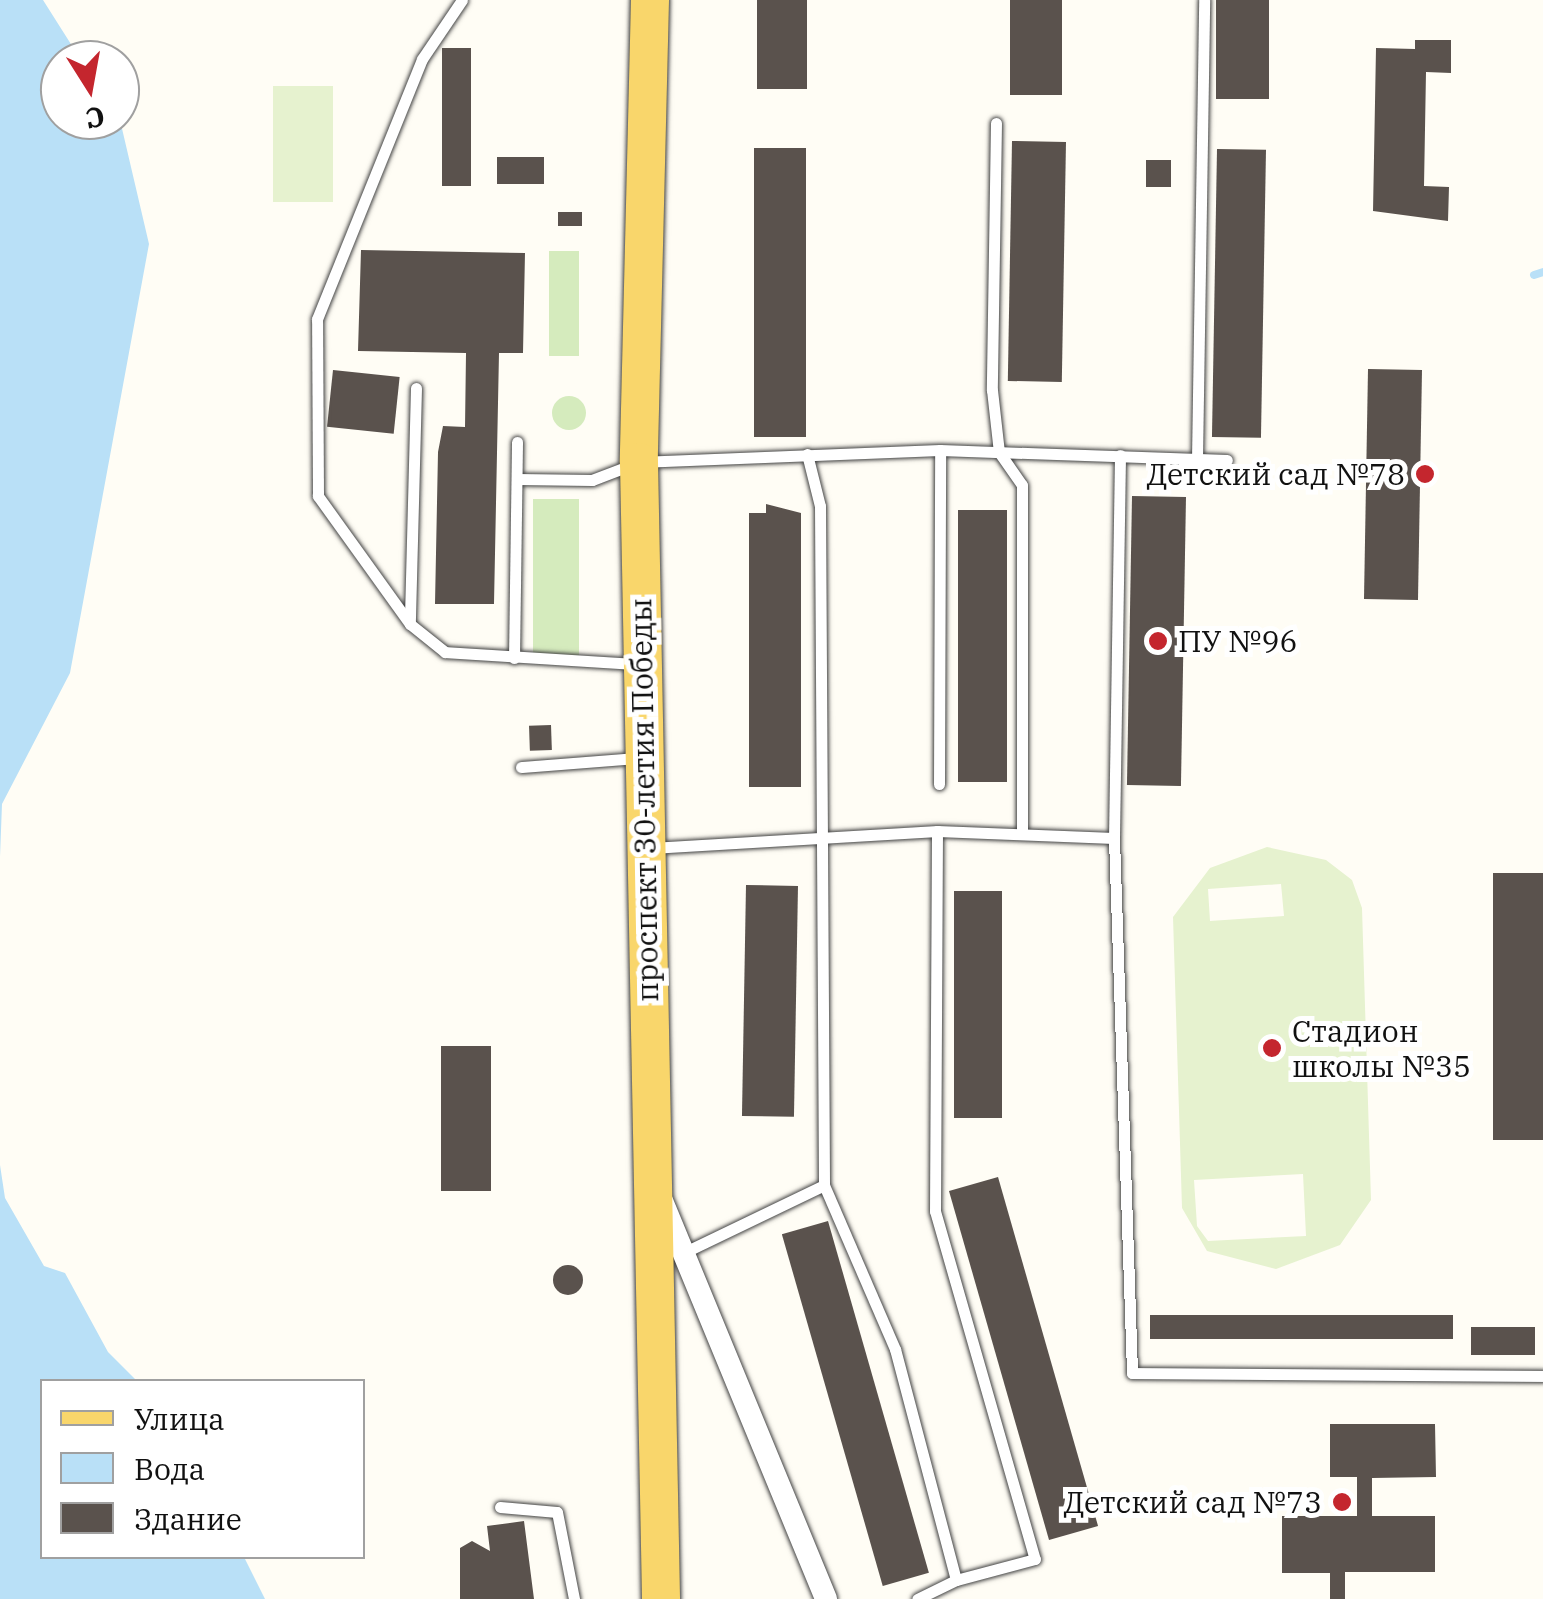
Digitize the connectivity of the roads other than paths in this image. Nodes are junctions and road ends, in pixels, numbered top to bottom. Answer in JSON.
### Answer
{"nodes":[{"id":1,"x":462,"y":0,"type":"edge"},
{"id":2,"x":650,"y":0,"type":"edge"},
{"id":3,"x":1204,"y":0,"type":"edge"},
{"id":4,"x":996,"y":123,"type":"dead end"},
{"id":5,"x":416,"y":388,"type":"dead end"},
{"id":6,"x":517,"y":442,"type":"dead end"},
{"id":7,"x":940,"y":450,"type":"junction"},
{"id":8,"x":998,"y":452,"type":"junction"},
{"id":9,"x":807,"y":454,"type":"junction"},
{"id":10,"x":1120,"y":455,"type":"junction"},
{"id":11,"x":1197,"y":458,"type":"junction"},
{"id":12,"x":1227,"y":460,"type":"dead end"},
{"id":13,"x":639,"y":462,"type":"junction"},
{"id":14,"x":518,"y":479,"type":"junction"},
{"id":15,"x":410,"y":624,"type":"junction"},
{"id":16,"x":514,"y":658,"type":"junction"},
{"id":17,"x":642,"y":664,"type":"junction"},
{"id":18,"x":642,"y":758,"type":"junction"},
{"id":19,"x":521,"y":767,"type":"dead end"},
{"id":20,"x":938,"y":784,"type":"dead end"},
{"id":21,"x":938,"y":831,"type":"junction"},
{"id":22,"x":1022,"y":831,"type":"junction"},
{"id":23,"x":821,"y":838,"type":"junction"},
{"id":24,"x":1114,"y":838,"type":"junction"},
{"id":25,"x":644,"y":848,"type":"junction"},
{"id":26,"x":650,"y":1173,"type":"junction"},
{"id":27,"x":824,"y":1185,"type":"junction"},
{"id":28,"x":685,"y":1252,"type":"junction"},
{"id":29,"x":1543,"y":1376,"type":"edge"},
{"id":30,"x":500,"y":1507,"type":"dead end"},
{"id":31,"x":956,"y":1580,"type":"junction"},
{"id":32,"x":574,"y":1599,"type":"edge"},
{"id":33,"x":660,"y":1599,"type":"edge"},
{"id":34,"x":826,"y":1599,"type":"edge"},
{"id":35,"x":917,"y":1599,"type":"edge"}],
"edges":[{"from":1,"to":15,"type":"lane"},
{"from":2,"to":13,"type":"main road","name":"проспект 30-летия Победы"},
{"from":3,"to":11,"type":"lane"},
{"from":4,"to":8,"type":"lane"},
{"from":5,"to":15,"type":"lane"},
{"from":6,"to":14,"type":"lane"},
{"from":7,"to":8,"type":"lane"},
{"from":7,"to":9,"type":"lane"},
{"from":7,"to":20,"type":"lane"},
{"from":8,"to":10,"type":"lane"},
{"from":8,"to":22,"type":"lane"},
{"from":9,"to":13,"type":"lane"},
{"from":9,"to":23,"type":"lane"},
{"from":10,"to":11,"type":"lane"},
{"from":10,"to":24,"type":"lane"},
{"from":11,"to":12,"type":"lane"},
{"from":13,"to":14,"type":"lane"},
{"from":13,"to":17,"type":"main road","name":"проспект 30-летия Победы"},
{"from":14,"to":16,"type":"lane"},
{"from":15,"to":16,"type":"lane"},
{"from":16,"to":17,"type":"lane"},
{"from":17,"to":18,"type":"main road","name":"проспект 30-летия Победы"},
{"from":18,"to":19,"type":"lane"},
{"from":18,"to":25,"type":"main road","name":"проспект 30-летия Победы"},
{"from":21,"to":22,"type":"lane"},
{"from":21,"to":23,"type":"lane"},
{"from":21,"to":31,"type":"lane"},
{"from":22,"to":24,"type":"lane"},
{"from":23,"to":25,"type":"lane"},
{"from":23,"to":27,"type":"lane"},
{"from":24,"to":29,"type":"lane"},
{"from":25,"to":26,"type":"main road","name":"проспект 30-летия Победы"},
{"from":26,"to":28,"type":"street"},
{"from":26,"to":33,"type":"main road","name":"проспект 30-летия Победы"},
{"from":27,"to":28,"type":"lane"},
{"from":27,"to":31,"type":"lane"},
{"from":28,"to":34,"type":"street"},
{"from":30,"to":32,"type":"lane"},
{"from":31,"to":35,"type":"lane"}]}
